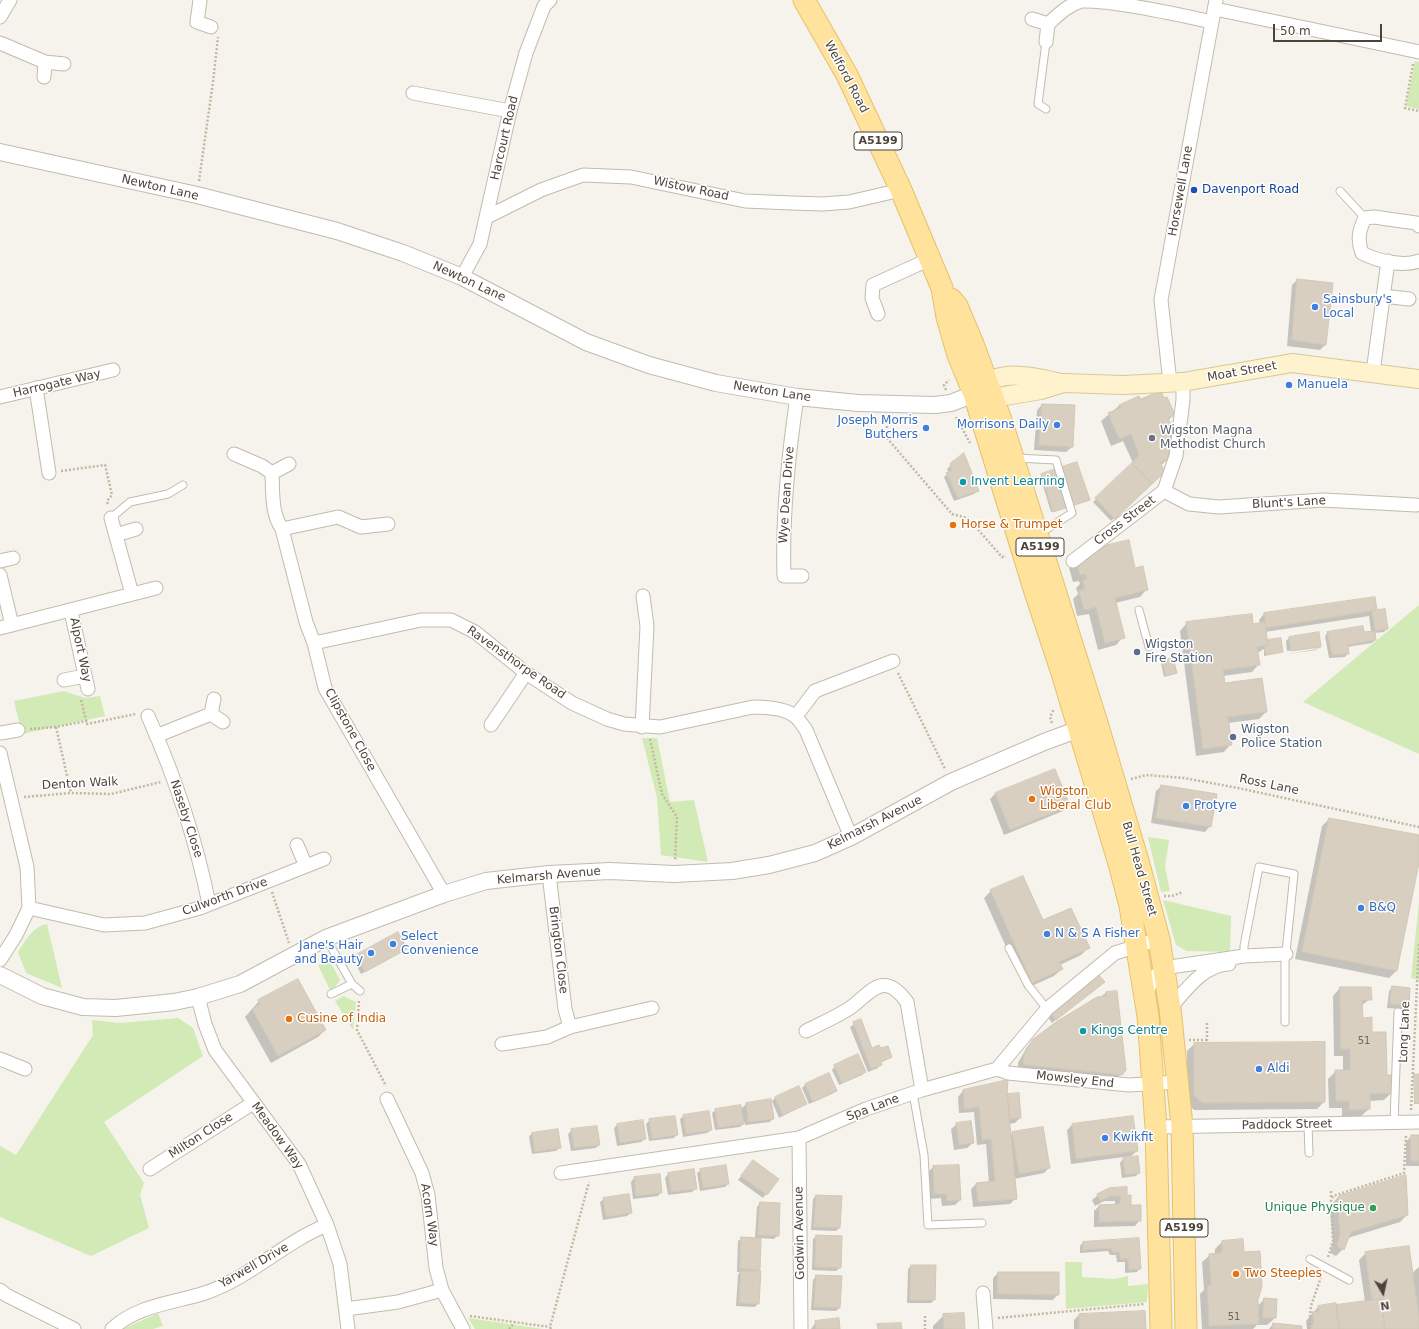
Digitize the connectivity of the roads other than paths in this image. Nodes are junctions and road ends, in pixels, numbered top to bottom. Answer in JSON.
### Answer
{"nodes":[{"id":1,"x":10,"y":0,"type":"edge"},
{"id":2,"x":200,"y":0,"type":"edge"},
{"id":3,"x":550,"y":0,"type":"edge"},
{"id":4,"x":804,"y":0,"type":"edge"},
{"id":5,"x":1214,"y":10,"type":"edge"},
{"id":6,"x":0,"y":17,"type":"edge"},
{"id":7,"x":1032,"y":19,"type":"dead end"},
{"id":8,"x":1048,"y":24,"type":"junction"},
{"id":9,"x":211,"y":27,"type":"road end"},
{"id":10,"x":0,"y":42,"type":"edge"},
{"id":11,"x":1046,"y":42,"type":"joint"},
{"id":12,"x":1417,"y":51,"type":"edge"},
{"id":13,"x":45,"y":62,"type":"junction"},
{"id":14,"x":64,"y":64,"type":"dead end"},
{"id":15,"x":44,"y":77,"type":"dead end"},
{"id":16,"x":413,"y":93,"type":"dead end"},
{"id":17,"x":1046,"y":109,"type":"dead end"},
{"id":18,"x":510,"y":111,"type":"junction"},
{"id":19,"x":0,"y":152,"type":"edge"},
{"id":20,"x":901,"y":190,"type":"junction"},
{"id":21,"x":1340,"y":191,"type":"dead end"},
{"id":22,"x":488,"y":217,"type":"junction"},
{"id":23,"x":1365,"y":218,"type":"junction"},
{"id":24,"x":1419,"y":226,"type":"edge"},
{"id":25,"x":930,"y":259,"type":"junction"},
{"id":26,"x":1388,"y":261,"type":"junction"},
{"id":27,"x":1419,"y":261,"type":"edge"},
{"id":28,"x":462,"y":277,"type":"junction"},
{"id":29,"x":942,"y":288,"type":"junction"},
{"id":30,"x":1383,"y":296,"type":"junction"},
{"id":31,"x":1414,"y":300,"type":"edge"},
{"id":32,"x":878,"y":314,"type":"dead end"},
{"id":33,"x":113,"y":370,"type":"dead end"},
{"id":34,"x":1372,"y":372,"type":"junction"},
{"id":35,"x":1419,"y":379,"type":"edge"},
{"id":36,"x":1177,"y":383,"type":"junction"},
{"id":37,"x":983,"y":384,"type":"junction"},
{"id":38,"x":36,"y":388,"type":"junction"},
{"id":39,"x":0,"y":397,"type":"edge"},
{"id":40,"x":797,"y":397,"type":"junction"},
{"id":41,"x":234,"y":454,"type":"dead end"},
{"id":42,"x":1012,"y":458,"type":"junction"},
{"id":43,"x":289,"y":464,"type":"dead end"},
{"id":44,"x":49,"y":473,"type":"road end"},
{"id":45,"x":272,"y":473,"type":"junction"},
{"id":46,"x":183,"y":485,"type":"dead end"},
{"id":47,"x":1164,"y":491,"type":"junction"},
{"id":48,"x":1416,"y":505,"type":"dead end"},
{"id":49,"x":111,"y":518,"type":"joint"},
{"id":50,"x":388,"y":524,"type":"dead end"},
{"id":51,"x":136,"y":529,"type":"dead end"},
{"id":52,"x":282,"y":529,"type":"junction"},
{"id":53,"x":116,"y":535,"type":"junction"},
{"id":54,"x":1026,"y":541,"type":"junction"},
{"id":55,"x":1073,"y":561,"type":"dead end"},
{"id":56,"x":0,"y":575,"type":"edge"},
{"id":57,"x":802,"y":576,"type":"dead end"},
{"id":58,"x":156,"y":588,"type":"dead end"},
{"id":59,"x":132,"y":594,"type":"junction"},
{"id":60,"x":643,"y":596,"type":"dead end"},
{"id":61,"x":1139,"y":610,"type":"dead end"},
{"id":62,"x":71,"y":611,"type":"junction"},
{"id":63,"x":6,"y":627,"type":"edge"},
{"id":64,"x":314,"y":643,"type":"junction"},
{"id":65,"x":1149,"y":647,"type":"dead end"},
{"id":66,"x":893,"y":661,"type":"road end"},
{"id":67,"x":526,"y":673,"type":"junction"},
{"id":68,"x":85,"y":676,"type":"junction"},
{"id":69,"x":64,"y":680,"type":"dead end"},
{"id":70,"x":88,"y":689,"type":"road end"},
{"id":71,"x":214,"y":700,"type":"dead end"},
{"id":72,"x":211,"y":714,"type":"junction"},
{"id":73,"x":148,"y":716,"type":"road end"},
{"id":74,"x":796,"y":716,"type":"junction"},
{"id":75,"x":223,"y":722,"type":"dead end"},
{"id":76,"x":491,"y":725,"type":"dead end"},
{"id":77,"x":1088,"y":726,"type":"junction"},
{"id":78,"x":642,"y":727,"type":"junction"},
{"id":79,"x":18,"y":730,"type":"road end"},
{"id":80,"x":0,"y":733,"type":"edge"},
{"id":81,"x":156,"y":736,"type":"junction"},
{"id":82,"x":0,"y":757,"type":"edge"},
{"id":83,"x":851,"y":837,"type":"junction"},
{"id":84,"x":297,"y":845,"type":"dead end"},
{"id":85,"x":324,"y":859,"type":"dead end"},
{"id":86,"x":306,"y":866,"type":"junction"},
{"id":87,"x":549,"y":874,"type":"junction"},
{"id":88,"x":444,"y":894,"type":"junction"},
{"id":89,"x":209,"y":904,"type":"junction"},
{"id":90,"x":29,"y":908,"type":"junction"},
{"id":91,"x":326,"y":938,"type":"junction"},
{"id":92,"x":1159,"y":939,"type":"junction"},
{"id":93,"x":1138,"y":945,"type":"junction"},
{"id":94,"x":1009,"y":948,"type":"dead end"},
{"id":95,"x":1244,"y":956,"type":"junction"},
{"id":96,"x":1285,"y":958,"type":"junction"},
{"id":97,"x":0,"y":960,"type":"edge"},
{"id":98,"x":1164,"y":968,"type":"junction"},
{"id":99,"x":0,"y":974,"type":"edge"},
{"id":100,"x":352,"y":984,"type":"junction"},
{"id":101,"x":360,"y":991,"type":"road end"},
{"id":102,"x":332,"y":994,"type":"dead end"},
{"id":103,"x":1145,"y":994,"type":"junction"},
{"id":104,"x":198,"y":997,"type":"junction"},
{"id":105,"x":652,"y":1008,"type":"dead end"},
{"id":106,"x":1170,"y":1008,"type":"junction"},
{"id":107,"x":1047,"y":1009,"type":"junction"},
{"id":108,"x":1398,"y":1012,"type":"dead end"},
{"id":109,"x":1285,"y":1022,"type":"dead end"},
{"id":110,"x":570,"y":1027,"type":"junction"},
{"id":111,"x":806,"y":1031,"type":"dead end"},
{"id":112,"x":502,"y":1044,"type":"dead end"},
{"id":113,"x":0,"y":1059,"type":"edge"},
{"id":114,"x":25,"y":1069,"type":"dead end"},
{"id":115,"x":997,"y":1069,"type":"junction"},
{"id":116,"x":1178,"y":1082,"type":"junction"},
{"id":117,"x":1153,"y":1084,"type":"junction"},
{"id":118,"x":918,"y":1091,"type":"junction"},
{"id":119,"x":387,"y":1099,"type":"road end"},
{"id":120,"x":253,"y":1103,"type":"junction"},
{"id":121,"x":1408,"y":1122,"type":"edge"},
{"id":122,"x":1308,"y":1125,"type":"junction"},
{"id":123,"x":1182,"y":1126,"type":"junction"},
{"id":124,"x":1156,"y":1127,"type":"junction"},
{"id":125,"x":799,"y":1138,"type":"junction"},
{"id":126,"x":1309,"y":1153,"type":"dead end"},
{"id":127,"x":150,"y":1169,"type":"dead end"},
{"id":128,"x":561,"y":1173,"type":"dead end"},
{"id":129,"x":982,"y":1223,"type":"dead end"},
{"id":130,"x":328,"y":1225,"type":"junction"},
{"id":131,"x":1310,"y":1259,"type":"dead end"},
{"id":132,"x":1349,"y":1280,"type":"dead end"},
{"id":133,"x":0,"y":1290,"type":"edge"},
{"id":134,"x":442,"y":1290,"type":"junction"},
{"id":135,"x":983,"y":1293,"type":"dead end"},
{"id":136,"x":346,"y":1309,"type":"junction"},
{"id":137,"x":985,"y":1324,"type":"edge"},
{"id":138,"x":74,"y":1329,"type":"edge"},
{"id":139,"x":112,"y":1329,"type":"edge"},
{"id":140,"x":348,"y":1329,"type":"edge"},
{"id":141,"x":463,"y":1329,"type":"edge"},
{"id":142,"x":801,"y":1329,"type":"edge"},
{"id":143,"x":1162,"y":1329,"type":"edge"},
{"id":144,"x":1186,"y":1329,"type":"edge"}],
"edges":[{"from":1,"to":6,"type":"street"},
{"from":2,"to":9,"type":"street"},
{"from":3,"to":18,"type":"street","name":"Harcourt Road"},
{"from":4,"to":20,"type":"main road","name":"Welford Road","number":"A5199"},
{"from":5,"to":8,"type":"street"},
{"from":5,"to":12,"type":"street"},
{"from":5,"to":36,"type":"street","name":"Horsewell Lane"},
{"from":7,"to":8,"type":"street"},
{"from":8,"to":11,"type":"street"},
{"from":10,"to":13,"type":"street"},
{"from":11,"to":17,"type":"lane"},
{"from":13,"to":14,"type":"street"},
{"from":13,"to":15,"type":"street"},
{"from":16,"to":18,"type":"street"},
{"from":18,"to":22,"type":"street","name":"Harcourt Road"},
{"from":19,"to":28,"type":"street","name":"Newton Lane"},
{"from":20,"to":22,"type":"street","name":"Wistow Road"},
{"from":20,"to":25,"type":"main road","name":"Welford Road","number":"A5199"},
{"from":21,"to":23,"type":"lane"},
{"from":22,"to":28,"type":"street","name":"Harcourt Road"},
{"from":23,"to":24,"type":"street"},
{"from":23,"to":26,"type":"street"},
{"from":25,"to":29,"type":"main road","name":"Welford Road","number":"A5199"},
{"from":25,"to":32,"type":"street"},
{"from":26,"to":27,"type":"street"},
{"from":26,"to":30,"type":"street"},
{"from":28,"to":40,"type":"street","name":"Newton Lane"},
{"from":29,"to":37,"type":"main road","name":"Welford Road","number":"A5199"},
{"from":29,"to":37,"type":"main road","name":"Welford Road","number":"A5199"},
{"from":30,"to":31,"type":"street"},
{"from":30,"to":34,"type":"street"},
{"from":33,"to":38,"type":"street","name":"Harrogate Way"},
{"from":34,"to":35,"type":"main road","name":"Moat Street"},
{"from":34,"to":36,"type":"main road","name":"Moat Street"},
{"from":36,"to":37,"type":"main road","name":"Moat Street"},
{"from":36,"to":47,"type":"street","name":"Cross Street"},
{"from":37,"to":40,"type":"street","name":"Newton Lane"},
{"from":37,"to":42,"type":"main road","name":"Bull Head Street","number":"A5199"},
{"from":37,"to":54,"type":"main road","name":"Bull Head Street"},
{"from":38,"to":39,"type":"street","name":"Harrogate Way"},
{"from":38,"to":44,"type":"street"},
{"from":40,"to":57,"type":"street","name":"Wye Dean Drive"},
{"from":41,"to":45,"type":"street"},
{"from":42,"to":54,"type":"main road","name":"Bull Head Street","number":"A5199"},
{"from":42,"to":54,"type":"lane"},
{"from":43,"to":45,"type":"street"},
{"from":45,"to":52,"type":"street","name":"Clipstone Close"},
{"from":46,"to":49,"type":"lane"},
{"from":47,"to":48,"type":"street","name":"Blunt's Lane"},
{"from":47,"to":55,"type":"street","name":"Cross Street"},
{"from":49,"to":53,"type":"street"},
{"from":50,"to":52,"type":"street"},
{"from":51,"to":53,"type":"street"},
{"from":52,"to":64,"type":"street","name":"Clipstone Close"},
{"from":53,"to":59,"type":"street"},
{"from":54,"to":77,"type":"main road","name":"Bull Head Street","number":"A5199"},
{"from":56,"to":63,"type":"street"},
{"from":58,"to":59,"type":"street","name":"Alport Way"},
{"from":59,"to":62,"type":"street","name":"Alport Way"},
{"from":60,"to":78,"type":"street"},
{"from":61,"to":65,"type":"lane"},
{"from":62,"to":63,"type":"street","name":"Alport Way"},
{"from":62,"to":68,"type":"street","name":"Alport Way"},
{"from":64,"to":67,"type":"street","name":"Ravensthorpe Road"},
{"from":64,"to":88,"type":"street","name":"Clipstone Close"},
{"from":66,"to":74,"type":"street"},
{"from":67,"to":76,"type":"street"},
{"from":67,"to":78,"type":"street","name":"Ravensthorpe Road"},
{"from":68,"to":69,"type":"street"},
{"from":68,"to":70,"type":"street","name":"Alport Way"},
{"from":71,"to":72,"type":"street"},
{"from":72,"to":75,"type":"street"},
{"from":72,"to":81,"type":"street"},
{"from":73,"to":81,"type":"street","name":"Naseby Close"},
{"from":74,"to":78,"type":"street","name":"Ravensthorpe Road"},
{"from":74,"to":83,"type":"street"},
{"from":77,"to":83,"type":"street","name":"Kelmarsh Avenue"},
{"from":77,"to":92,"type":"main road","name":"Bull Head Street","number":"A5199"},
{"from":77,"to":93,"type":"main road","name":"Bull Head Street","number":"A5199"},
{"from":79,"to":80,"type":"street"},
{"from":81,"to":89,"type":"street","name":"Naseby Close"},
{"from":82,"to":90,"type":"street"},
{"from":83,"to":87,"type":"street","name":"Kelmarsh Avenue"},
{"from":84,"to":86,"type":"street"},
{"from":85,"to":86,"type":"street","name":"Culworth Drive"},
{"from":86,"to":89,"type":"street","name":"Culworth Drive"},
{"from":87,"to":88,"type":"street","name":"Kelmarsh Avenue"},
{"from":87,"to":110,"type":"street","name":"Brington Close"},
{"from":88,"to":91,"type":"street","name":"Kelmarsh Avenue"},
{"from":89,"to":90,"type":"street","name":"Culworth Drive"},
{"from":90,"to":97,"type":"street"},
{"from":91,"to":100,"type":"lane"},
{"from":91,"to":104,"type":"street","name":"Kelmarsh Avenue"},
{"from":92,"to":93,"type":"street"},
{"from":92,"to":98,"type":"main road","name":"Bull Head Street","number":"A5199"},
{"from":93,"to":103,"type":"main road","name":"Bull Head Street","number":"A5199"},
{"from":93,"to":107,"type":"street"},
{"from":94,"to":107,"type":"lane"},
{"from":95,"to":96,"type":"street"},
{"from":95,"to":96,"type":"lane"},
{"from":95,"to":98,"type":"street"},
{"from":96,"to":106,"type":"street"},
{"from":96,"to":109,"type":"lane"},
{"from":98,"to":103,"type":"street"},
{"from":98,"to":106,"type":"main road","name":"Bull Head Street","number":"A5199"},
{"from":99,"to":104,"type":"street","name":"Kelmarsh Avenue"},
{"from":100,"to":101,"type":"lane"},
{"from":100,"to":102,"type":"lane"},
{"from":103,"to":117,"type":"main road","name":"Bull Head Street","number":"A5199"},
{"from":104,"to":120,"type":"street","name":"Meadow Way"},
{"from":105,"to":110,"type":"street"},
{"from":106,"to":116,"type":"main road","name":"Bull Head Street","number":"A5199"},
{"from":107,"to":115,"type":"street"},
{"from":108,"to":121,"type":"lane"},
{"from":110,"to":112,"type":"street"},
{"from":111,"to":118,"type":"street"},
{"from":113,"to":114,"type":"street"},
{"from":115,"to":117,"type":"street","name":"Mowsley End"},
{"from":115,"to":118,"type":"street","name":"Spa Lane"},
{"from":116,"to":117,"type":"street","name":"Mowsley End"},
{"from":116,"to":123,"type":"main road","name":"Bull Head Street","number":"A5199"},
{"from":117,"to":124,"type":"main road","name":"Bull Head Street","number":"A5199"},
{"from":118,"to":125,"type":"street","name":"Spa Lane"},
{"from":118,"to":129,"type":"lane"},
{"from":119,"to":134,"type":"street","name":"Acorn Way"},
{"from":120,"to":127,"type":"street","name":"Milton Close"},
{"from":120,"to":130,"type":"street","name":"Meadow Way"},
{"from":121,"to":122,"type":"street","name":"Paddock Street"},
{"from":122,"to":123,"type":"street","name":"Paddock Street"},
{"from":122,"to":126,"type":"lane"},
{"from":123,"to":124,"type":"street","name":"Paddock Street"},
{"from":123,"to":144,"type":"main road","name":"Bull Head Street","number":"A5199"},
{"from":124,"to":143,"type":"main road","name":"Bull Head Street","number":"A5199"},
{"from":125,"to":128,"type":"street","name":"Spa Lane"},
{"from":125,"to":142,"type":"street","name":"Godwin Avenue"},
{"from":130,"to":136,"type":"street","name":"Meadow Way"},
{"from":130,"to":139,"type":"street","name":"Yarwell Drive"},
{"from":131,"to":132,"type":"lane"},
{"from":133,"to":138,"type":"street"},
{"from":134,"to":136,"type":"street"},
{"from":134,"to":141,"type":"street","name":"Acorn Way"},
{"from":135,"to":137,"type":"street"},
{"from":136,"to":140,"type":"street","name":"Meadow Way"}]}
